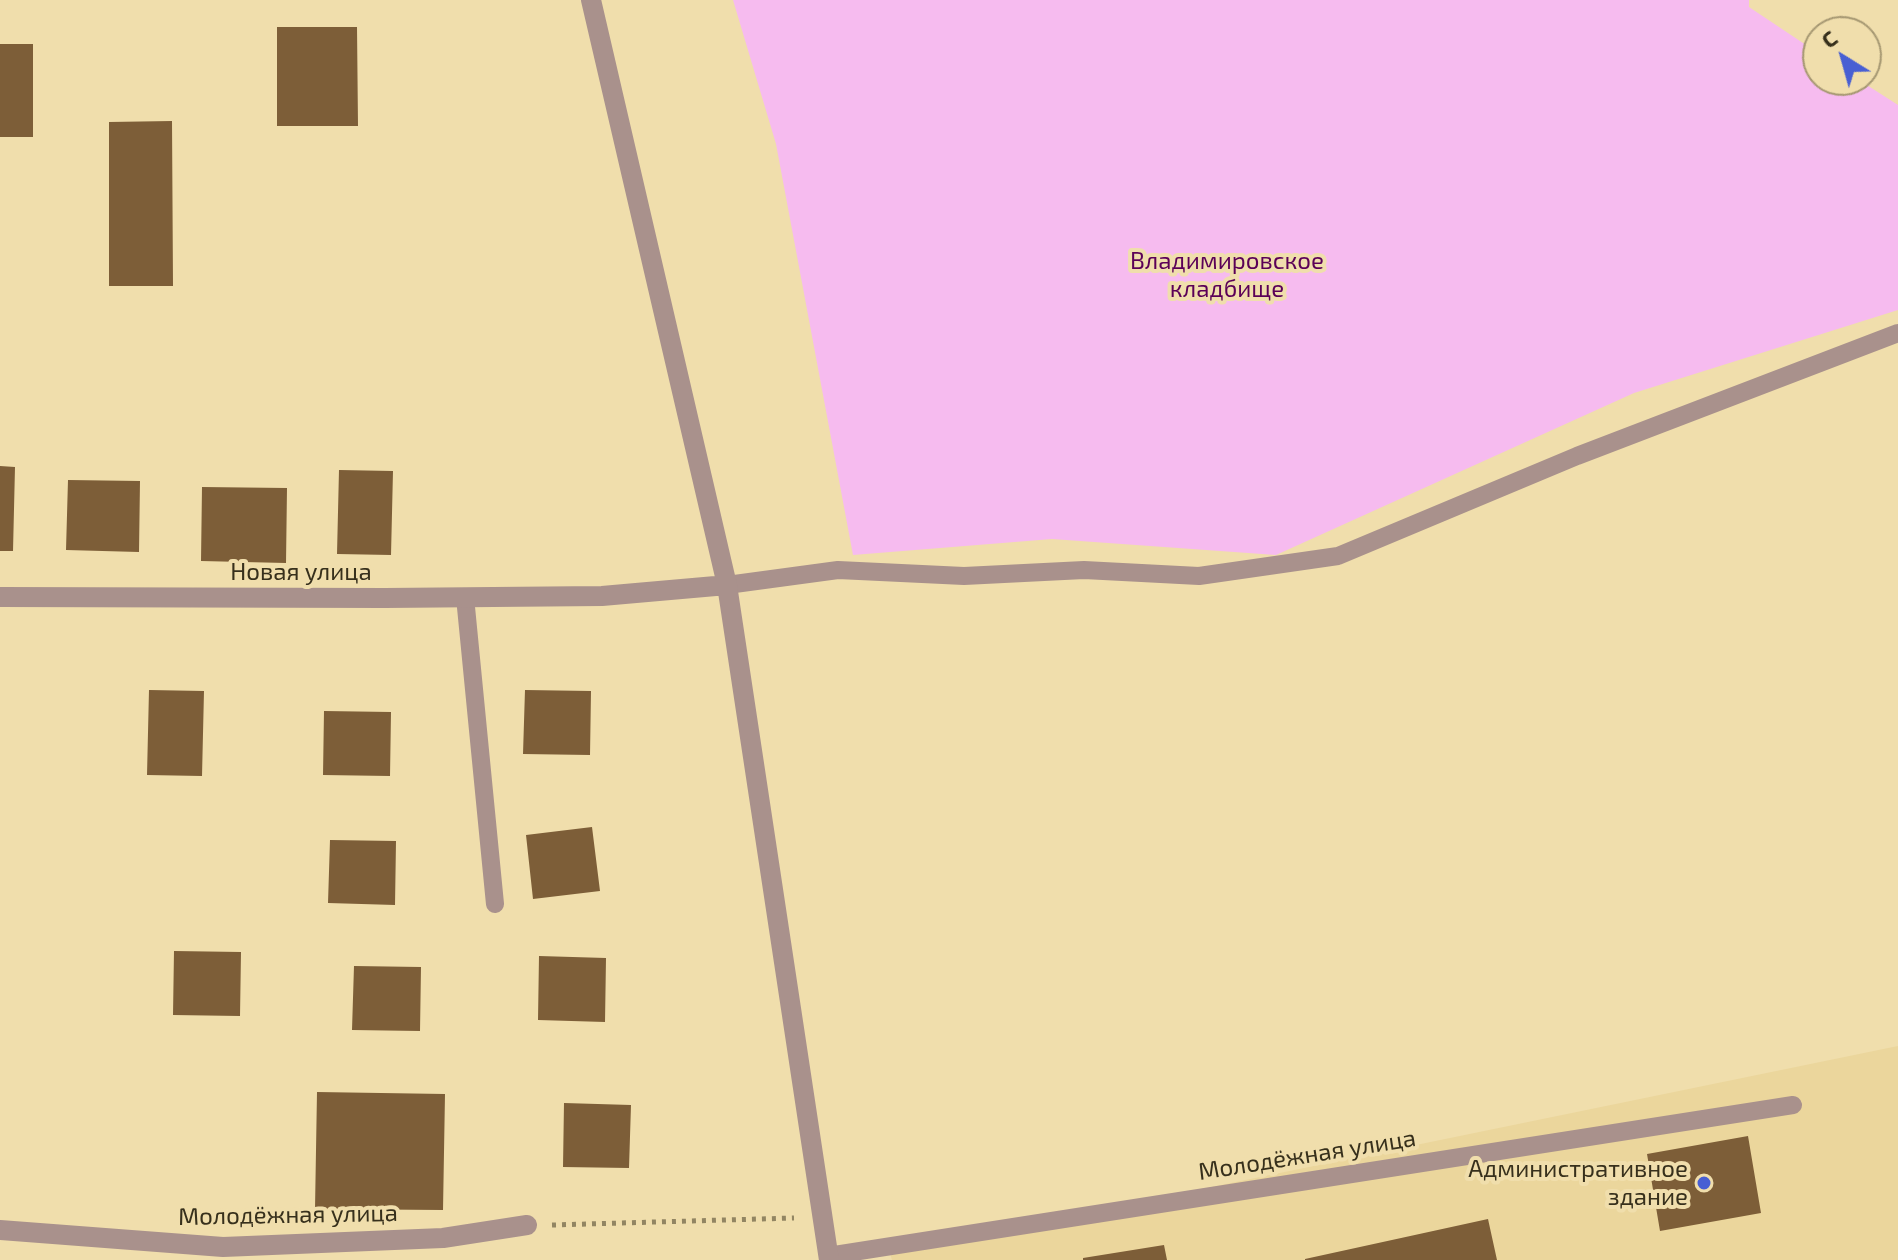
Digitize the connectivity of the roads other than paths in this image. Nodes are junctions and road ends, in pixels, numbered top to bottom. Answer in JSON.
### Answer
{"nodes":[{"id":1,"x":591,"y":0,"type":"edge"},
{"id":2,"x":1898,"y":333,"type":"edge"},
{"id":3,"x":727,"y":585,"type":"junction"},
{"id":4,"x":0,"y":597,"type":"edge"},
{"id":5,"x":465,"y":597,"type":"junction"},
{"id":6,"x":495,"y":904,"type":"dead end"},
{"id":7,"x":1793,"y":1105,"type":"dead end"},
{"id":8,"x":527,"y":1225,"type":"road end"},
{"id":9,"x":0,"y":1230,"type":"edge"},
{"id":10,"x":828,"y":1258,"type":"edge"}],
"edges":[{"from":1,"to":3,"type":"street"},
{"from":2,"to":3,"type":"lane"},
{"from":3,"to":5,"type":"street","name":"Новая улица"},
{"from":3,"to":10,"type":"street"},
{"from":4,"to":5,"type":"street","name":"Новая улица"},
{"from":5,"to":6,"type":"lane"},
{"from":7,"to":10,"type":"lane","name":"Молодёжная улица"},
{"from":8,"to":9,"type":"street","name":"Молодёжная улица"}]}
